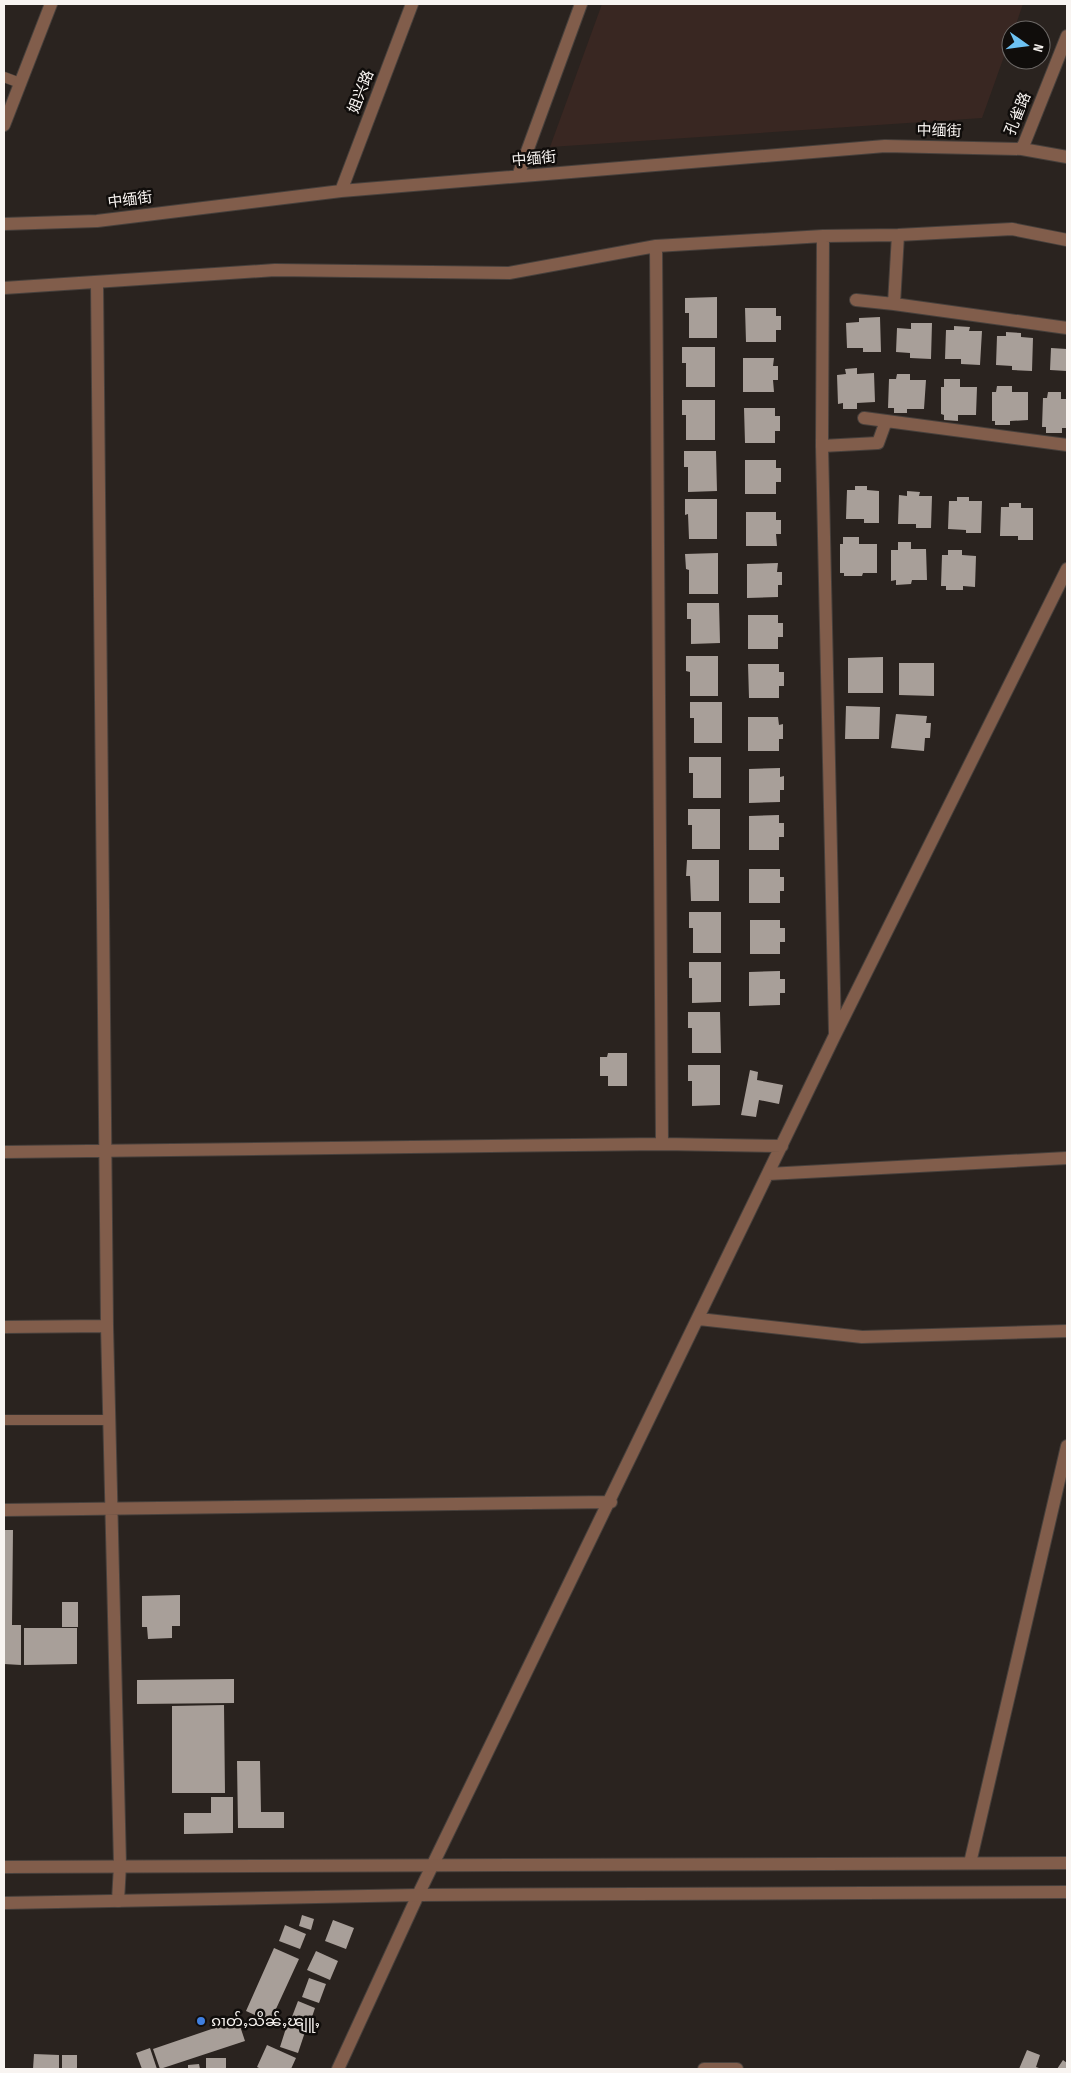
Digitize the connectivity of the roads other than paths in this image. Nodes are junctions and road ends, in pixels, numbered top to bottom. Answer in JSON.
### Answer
{"nodes":[{"id":1,"x":50,"y":4,"type":"edge"},
{"id":2,"x":412,"y":4,"type":"edge"},
{"id":3,"x":581,"y":4,"type":"edge"},
{"id":4,"x":1067,"y":36,"type":"edge"},
{"id":5,"x":4,"y":76,"type":"edge"},
{"id":6,"x":20,"y":83,"type":"junction"},
{"id":7,"x":4,"y":124,"type":"edge"},
{"id":8,"x":1022,"y":149,"type":"junction"},
{"id":9,"x":1067,"y":157,"type":"edge"},
{"id":10,"x":518,"y":176,"type":"junction"},
{"id":11,"x":341,"y":191,"type":"junction"},
{"id":12,"x":4,"y":224,"type":"edge"},
{"id":13,"x":898,"y":235,"type":"junction"},
{"id":14,"x":823,"y":236,"type":"junction"},
{"id":15,"x":1067,"y":240,"type":"edge"},
{"id":16,"x":656,"y":246,"type":"junction"},
{"id":17,"x":97,"y":283,"type":"junction"},
{"id":18,"x":4,"y":288,"type":"edge"},
{"id":19,"x":856,"y":300,"type":"dead end"},
{"id":20,"x":894,"y":304,"type":"junction"},
{"id":21,"x":1067,"y":328,"type":"edge"},
{"id":22,"x":864,"y":418,"type":"dead end"},
{"id":23,"x":886,"y":421,"type":"junction"},
{"id":24,"x":1067,"y":444,"type":"edge"},
{"id":25,"x":822,"y":446,"type":"junction"},
{"id":26,"x":1067,"y":569,"type":"edge"},
{"id":27,"x":835,"y":1035,"type":"junction"},
{"id":28,"x":662,"y":1144,"type":"junction"},
{"id":29,"x":782,"y":1146,"type":"junction"},
{"id":30,"x":4,"y":1152,"type":"edge"},
{"id":31,"x":107,"y":1152,"type":"junction"},
{"id":32,"x":1067,"y":1158,"type":"edge"},
{"id":33,"x":768,"y":1174,"type":"junction"},
{"id":34,"x":699,"y":1319,"type":"junction"},
{"id":35,"x":107,"y":1326,"type":"junction"},
{"id":36,"x":4,"y":1327,"type":"edge"},
{"id":37,"x":1067,"y":1331,"type":"edge"},
{"id":38,"x":4,"y":1420,"type":"edge"},
{"id":39,"x":110,"y":1420,"type":"junction"},
{"id":40,"x":1067,"y":1446,"type":"edge"},
{"id":41,"x":611,"y":1502,"type":"junction"},
{"id":42,"x":112,"y":1509,"type":"junction"},
{"id":43,"x":4,"y":1510,"type":"edge"},
{"id":44,"x":970,"y":1863,"type":"junction"},
{"id":45,"x":1067,"y":1863,"type":"edge"},
{"id":46,"x":120,"y":1865,"type":"junction"},
{"id":47,"x":434,"y":1865,"type":"junction"},
{"id":48,"x":4,"y":1867,"type":"edge"},
{"id":49,"x":1067,"y":1892,"type":"edge"},
{"id":50,"x":418,"y":1895,"type":"junction"},
{"id":51,"x":118,"y":1901,"type":"junction"},
{"id":52,"x":4,"y":1903,"type":"edge"},
{"id":53,"x":338,"y":2069,"type":"edge"},
{"id":54,"x":704,"y":2069,"type":"edge"},
{"id":55,"x":737,"y":2069,"type":"edge"}],
"edges":[{"from":1,"to":6,"type":"street"},
{"from":2,"to":11,"type":"street","name":"姐兴路"},
{"from":3,"to":10,"type":"street"},
{"from":4,"to":8,"type":"street","name":"孔雀路"},
{"from":5,"to":6,"type":"lane"},
{"from":6,"to":7,"type":"street"},
{"from":8,"to":9,"type":"street","name":"中缅街"},
{"from":8,"to":10,"type":"street","name":"中缅街"},
{"from":10,"to":11,"type":"street","name":"中缅街"},
{"from":11,"to":12,"type":"street","name":"中缅街"},
{"from":13,"to":14,"type":"street"},
{"from":13,"to":15,"type":"street"},
{"from":13,"to":20,"type":"street"},
{"from":14,"to":16,"type":"street"},
{"from":14,"to":25,"type":"street"},
{"from":16,"to":17,"type":"street"},
{"from":16,"to":28,"type":"street"},
{"from":17,"to":18,"type":"street"},
{"from":17,"to":31,"type":"street"},
{"from":19,"to":20,"type":"street"},
{"from":20,"to":21,"type":"street"},
{"from":22,"to":23,"type":"street"},
{"from":23,"to":24,"type":"street"},
{"from":23,"to":25,"type":"street"},
{"from":25,"to":27,"type":"street"},
{"from":26,"to":27,"type":"street"},
{"from":27,"to":29,"type":"street"},
{"from":28,"to":29,"type":"street"},
{"from":28,"to":31,"type":"street"},
{"from":29,"to":33,"type":"street"},
{"from":30,"to":31,"type":"street"},
{"from":31,"to":35,"type":"street"},
{"from":32,"to":33,"type":"street"},
{"from":33,"to":34,"type":"street"},
{"from":34,"to":37,"type":"street"},
{"from":34,"to":41,"type":"street"},
{"from":35,"to":36,"type":"street"},
{"from":35,"to":39,"type":"street"},
{"from":38,"to":39,"type":"lane"},
{"from":39,"to":42,"type":"street"},
{"from":40,"to":44,"type":"street"},
{"from":41,"to":42,"type":"street"},
{"from":41,"to":47,"type":"street"},
{"from":42,"to":43,"type":"street"},
{"from":42,"to":46,"type":"street"},
{"from":44,"to":45,"type":"street"},
{"from":44,"to":47,"type":"street"},
{"from":46,"to":47,"type":"street"},
{"from":46,"to":48,"type":"street"},
{"from":46,"to":51,"type":"street"},
{"from":47,"to":50,"type":"street"},
{"from":49,"to":50,"type":"street"},
{"from":50,"to":51,"type":"street"},
{"from":50,"to":53,"type":"street"},
{"from":51,"to":52,"type":"street"},
{"from":54,"to":55,"type":"street"}]}
